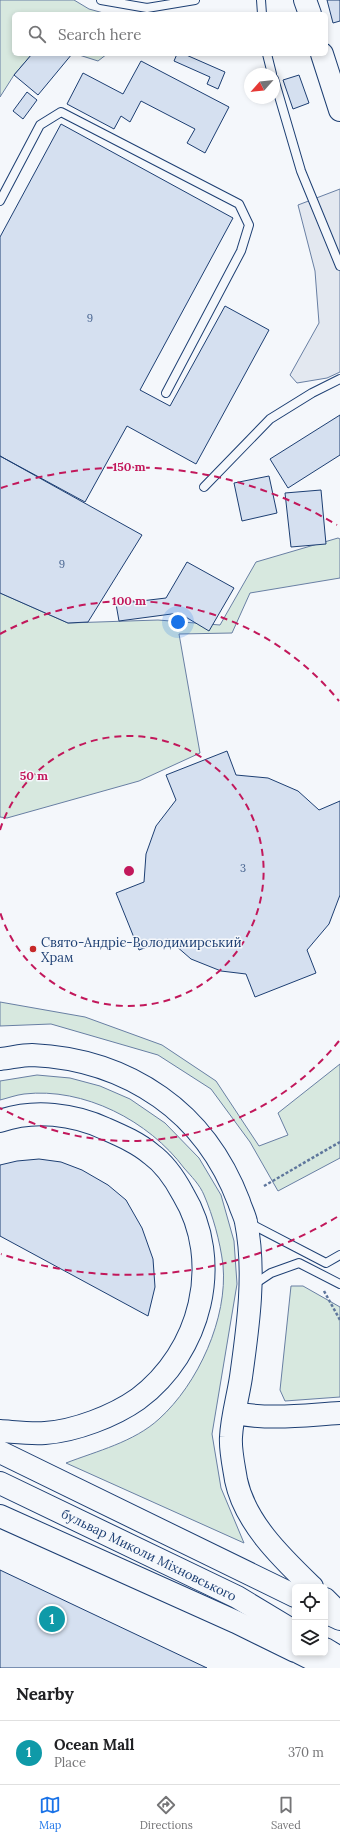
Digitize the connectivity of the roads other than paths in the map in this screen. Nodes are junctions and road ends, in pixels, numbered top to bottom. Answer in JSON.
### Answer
{"nodes":[{"id":1,"x":101,"y":0,"type":"edge"},
{"id":2,"x":195,"y":0,"type":"edge"},
{"id":3,"x":261,"y":0,"type":"edge"},
{"id":4,"x":305,"y":0,"type":"edge"},
{"id":5,"x":262,"y":12,"type":"edge"},
{"id":6,"x":309,"y":12,"type":"edge"},
{"id":7,"x":268,"y":56,"type":"edge"},
{"id":8,"x":323,"y":56,"type":"edge"},
{"id":9,"x":270,"y":68,"type":"edge"},
{"id":10,"x":280,"y":99,"type":"edge"},
{"id":11,"x":340,"y":110,"type":"edge"},
{"id":12,"x":0,"y":201,"type":"edge"},
{"id":13,"x":340,"y":266,"type":"edge"},
{"id":14,"x":340,"y":379,"type":"edge"},
{"id":15,"x":166,"y":393,"type":"dead end"},
{"id":16,"x":204,"y":487,"type":"dead end"},
{"id":17,"x":0,"y":1059,"type":"edge"},
{"id":18,"x":0,"y":1121,"type":"edge"},
{"id":19,"x":246,"y":1221,"type":"junction"},
{"id":20,"x":340,"y":1255,"type":"edge"},
{"id":21,"x":340,"y":1284,"type":"edge"},
{"id":22,"x":249,"y":1287,"type":"junction"},
{"id":23,"x":235,"y":1413,"type":"junction"},
{"id":24,"x":340,"y":1413,"type":"edge"},
{"id":25,"x":0,"y":1431,"type":"edge"},
{"id":26,"x":0,"y":1452,"type":"edge"},
{"id":27,"x":0,"y":1483,"type":"edge"},
{"id":28,"x":0,"y":1516,"type":"edge"},
{"id":29,"x":309,"y":1584,"type":"edge"},
{"id":30,"x":292,"y":1594,"type":"edge"},
{"id":31,"x":328,"y":1602,"type":"edge"},
{"id":32,"x":328,"y":1613,"type":"edge"},
{"id":33,"x":340,"y":1614,"type":"edge"},
{"id":34,"x":340,"y":1619,"type":"edge"},
{"id":35,"x":292,"y":1630,"type":"edge"},
{"id":36,"x":292,"y":1650,"type":"edge"},
{"id":37,"x":328,"y":1651,"type":"edge"},
{"id":38,"x":306,"y":1656,"type":"edge"},
{"id":39,"x":340,"y":1658,"type":"edge"},
{"id":40,"x":338,"y":1668,"type":"edge"}],
"edges":[{"from":1,"to":2,"type":"lane"},
{"from":3,"to":5,"type":"lane"},
{"from":4,"to":6,"type":"main road"},
{"from":7,"to":9,"type":"lane"},
{"from":8,"to":11,"type":"main road"},
{"from":10,"to":13,"type":"lane"},
{"from":12,"to":15,"type":"lane"},
{"from":14,"to":16,"type":"lane"},
{"from":17,"to":19,"type":"main road"},
{"from":18,"to":25,"type":"main road"},
{"from":19,"to":20,"type":"lane"},
{"from":19,"to":22,"type":"main road"},
{"from":21,"to":22,"type":"lane"},
{"from":22,"to":23,"type":"main road"},
{"from":23,"to":24,"type":"main road"},
{"from":23,"to":29,"type":"main road"},
{"from":26,"to":30,"type":"main road"},
{"from":27,"to":35,"type":"main road","name":"бульвар Миколи Міхновського"},
{"from":28,"to":36,"type":"main road"},
{"from":31,"to":33,"type":"main road"},
{"from":32,"to":34,"type":"main road"},
{"from":37,"to":39,"type":"main road"},
{"from":38,"to":40,"type":"main road"}]}
